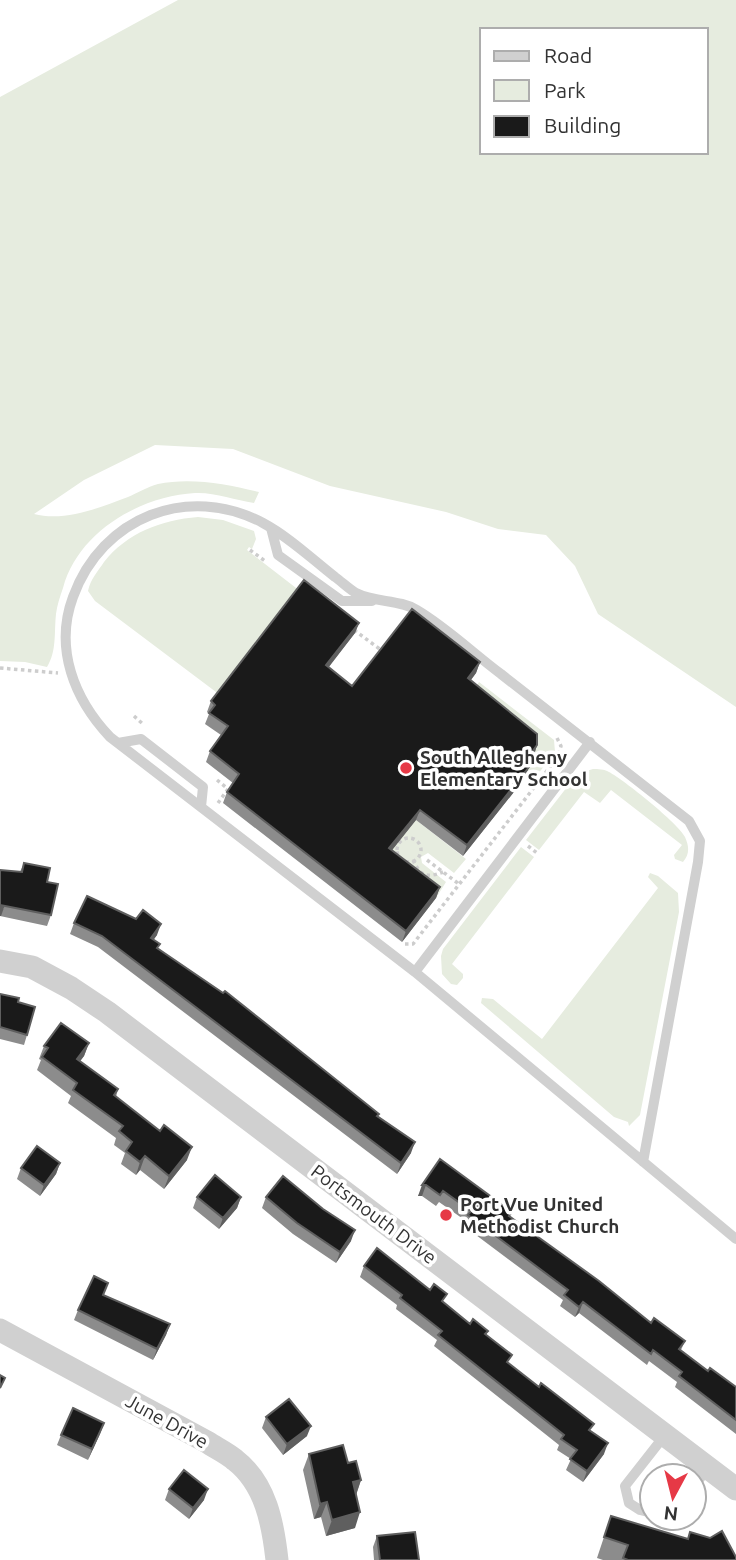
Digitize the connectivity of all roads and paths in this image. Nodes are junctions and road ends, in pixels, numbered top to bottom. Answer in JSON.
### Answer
{"nodes":[{"id":1,"x":271,"y":528,"type":"junction"},
{"id":2,"x":393,"y":601,"type":"junction"},
{"id":3,"x":0,"y":668,"type":"edge"},
{"id":4,"x":71,"y":674,"type":"junction"},
{"id":5,"x":134,"y":716,"type":"dead end"},
{"id":6,"x":144,"y":724,"type":"dead end"},
{"id":7,"x":556,"y":737,"type":"dead end"},
{"id":8,"x":590,"y":742,"type":"junction"},
{"id":9,"x":118,"y":743,"type":"junction"},
{"id":10,"x":207,"y":773,"type":"dead end"},
{"id":11,"x":218,"y":802,"type":"dead end"},
{"id":12,"x":201,"y":807,"type":"junction"},
{"id":13,"x":525,"y":844,"type":"dead end"},
{"id":14,"x":537,"y":853,"type":"dead end"},
{"id":15,"x":413,"y":860,"type":"junction"},
{"id":16,"x":427,"y":860,"type":"dead end"},
{"id":17,"x":443,"y":872,"type":"junction"},
{"id":18,"x":459,"y":884,"type":"junction"},
{"id":19,"x":401,"y":945,"type":"dead end"},
{"id":20,"x":0,"y":961,"type":"edge"},
{"id":21,"x":415,"y":972,"type":"junction"},
{"id":22,"x":643,"y":1162,"type":"junction"},
{"id":23,"x":736,"y":1239,"type":"edge"},
{"id":24,"x":0,"y":1330,"type":"edge"},
{"id":25,"x":665,"y":1435,"type":"junction"},
{"id":26,"x":644,"y":1462,"type":"edge"},
{"id":27,"x":688,"y":1462,"type":"edge"},
{"id":28,"x":638,"y":1469,"type":"edge"},
{"id":29,"x":708,"y":1479,"type":"edge"},
{"id":30,"x":736,"y":1489,"type":"edge"},
{"id":31,"x":638,"y":1509,"type":"edge"},
{"id":32,"x":277,"y":1560,"type":"edge"}],
"edges":[{"from":1,"to":2,"type":"lane"},
{"from":1,"to":2,"type":"lane"},
{"from":1,"to":4,"type":"lane"},
{"from":2,"to":8,"type":"lane"},
{"from":3,"to":4,"type":"path"},
{"from":4,"to":9,"type":"lane"},
{"from":5,"to":6,"type":"path"},
{"from":7,"to":18,"type":"path"},
{"from":8,"to":21,"type":"lane"},
{"from":8,"to":22,"type":"lane"},
{"from":9,"to":12,"type":"lane"},
{"from":9,"to":12,"type":"lane"},
{"from":10,"to":11,"type":"path"},
{"from":12,"to":21,"type":"lane"},
{"from":13,"to":14,"type":"path"},
{"from":15,"to":15,"type":"path"},
{"from":15,"to":17,"type":"path"},
{"from":16,"to":17,"type":"path"},
{"from":17,"to":18,"type":"path"},
{"from":18,"to":19,"type":"path"},
{"from":20,"to":25,"type":"street","name":"Portsmouth Drive"},
{"from":21,"to":22,"type":"lane"},
{"from":22,"to":23,"type":"lane"},
{"from":24,"to":32,"type":"street","name":"June Drive"},
{"from":25,"to":26,"type":"lane"},
{"from":25,"to":27,"type":"street","name":"Portsmouth Drive"},
{"from":28,"to":31,"type":"lane"},
{"from":29,"to":30,"type":"street","name":"Portsmouth Drive"}]}
